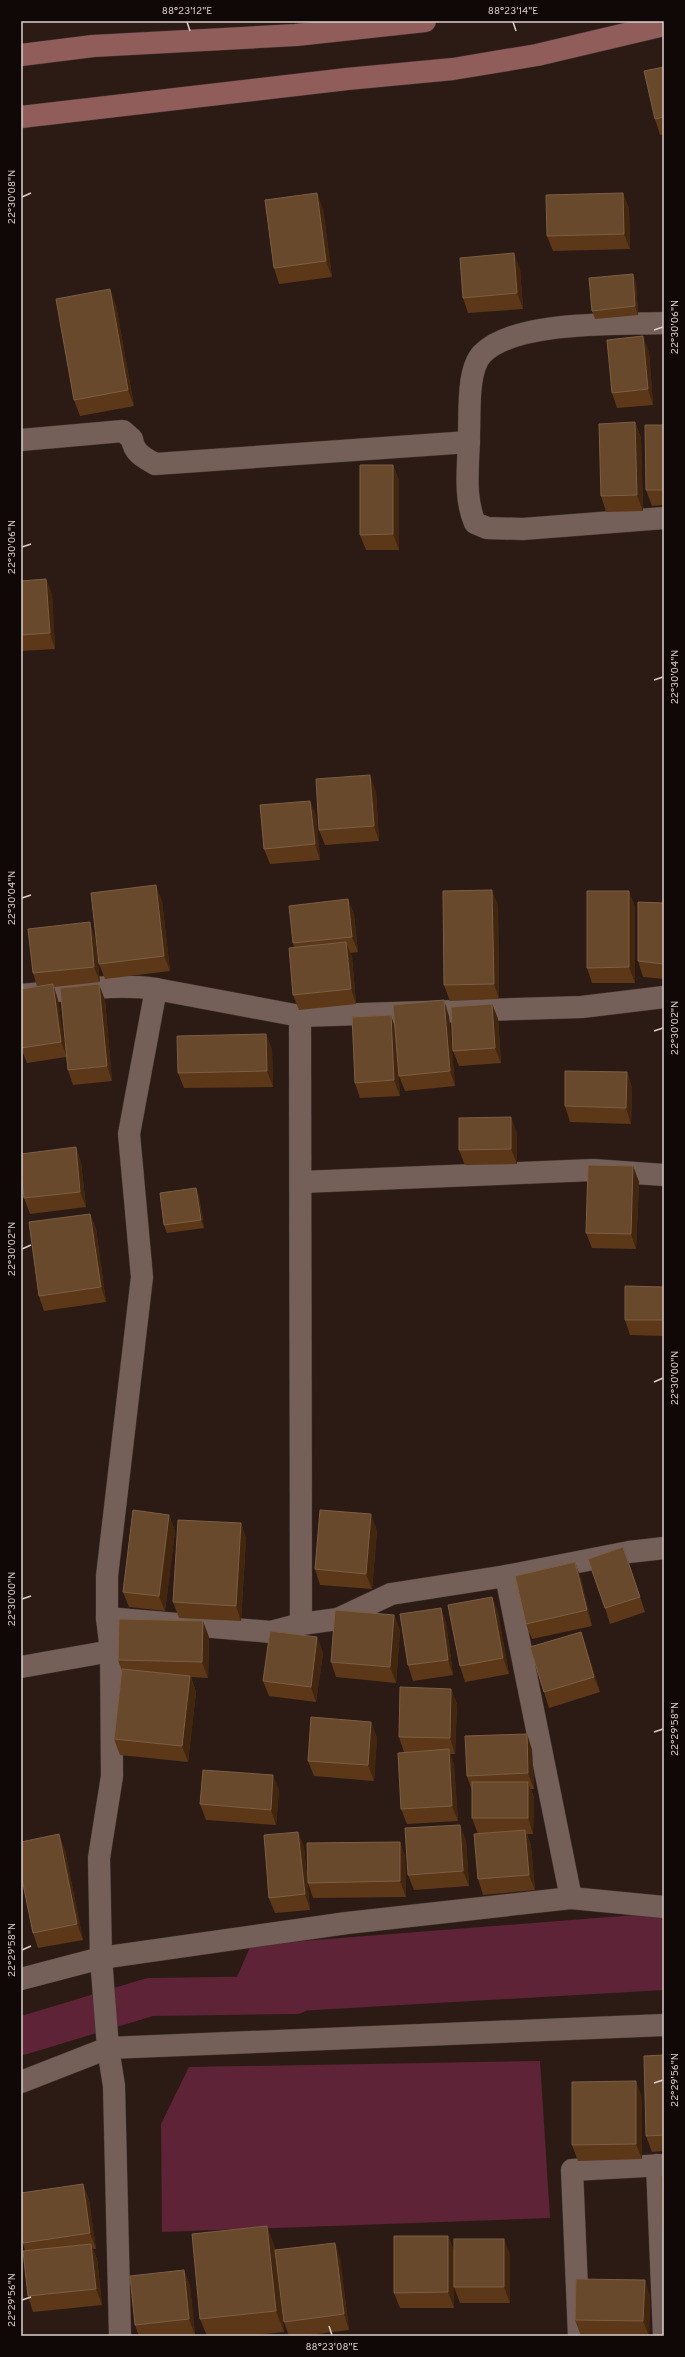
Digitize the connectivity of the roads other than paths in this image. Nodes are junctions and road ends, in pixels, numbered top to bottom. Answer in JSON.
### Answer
{"nodes":[{"id":1,"x":425,"y":21,"type":"edge"},
{"id":2,"x":664,"y":25,"type":"edge"},
{"id":3,"x":21,"y":54,"type":"edge"},
{"id":4,"x":21,"y":117,"type":"edge"},
{"id":5,"x":664,"y":323,"type":"edge"},
{"id":6,"x":21,"y":440,"type":"edge"},
{"id":7,"x":469,"y":442,"type":"junction"},
{"id":8,"x":664,"y":518,"type":"edge"},
{"id":9,"x":156,"y":989,"type":"junction"},
{"id":10,"x":21,"y":995,"type":"edge"},
{"id":11,"x":664,"y":996,"type":"edge"},
{"id":12,"x":300,"y":1016,"type":"junction"},
{"id":13,"x":664,"y":1175,"type":"edge"},
{"id":14,"x":302,"y":1182,"type":"junction"},
{"id":15,"x":664,"y":1548,"type":"edge"},
{"id":16,"x":506,"y":1576,"type":"junction"},
{"id":17,"x":107,"y":1618,"type":"junction"},
{"id":18,"x":301,"y":1624,"type":"junction"},
{"id":19,"x":111,"y":1651,"type":"junction"},
{"id":20,"x":21,"y":1667,"type":"edge"},
{"id":21,"x":571,"y":1898,"type":"junction"},
{"id":22,"x":664,"y":1907,"type":"edge"},
{"id":23,"x":102,"y":1968,"type":"junction"},
{"id":24,"x":21,"y":1979,"type":"edge"},
{"id":25,"x":664,"y":2025,"type":"edge"},
{"id":26,"x":108,"y":2048,"type":"junction"},
{"id":27,"x":21,"y":2082,"type":"edge"},
{"id":28,"x":661,"y":2165,"type":"edge"},
{"id":29,"x":120,"y":2336,"type":"edge"},
{"id":30,"x":579,"y":2336,"type":"edge"},
{"id":31,"x":664,"y":2336,"type":"edge"}],
"edges":[{"from":1,"to":3,"type":"main road"},
{"from":2,"to":4,"type":"main road"},
{"from":5,"to":7,"type":"street"},
{"from":6,"to":7,"type":"street"},
{"from":7,"to":8,"type":"street"},
{"from":9,"to":10,"type":"street"},
{"from":9,"to":12,"type":"street"},
{"from":9,"to":17,"type":"street"},
{"from":11,"to":12,"type":"street"},
{"from":12,"to":14,"type":"street"},
{"from":13,"to":14,"type":"street"},
{"from":14,"to":18,"type":"street"},
{"from":15,"to":16,"type":"street"},
{"from":16,"to":18,"type":"street"},
{"from":16,"to":21,"type":"street"},
{"from":17,"to":18,"type":"street"},
{"from":17,"to":19,"type":"street"},
{"from":19,"to":20,"type":"street"},
{"from":19,"to":23,"type":"street"},
{"from":21,"to":22,"type":"street"},
{"from":21,"to":23,"type":"street"},
{"from":23,"to":24,"type":"street"},
{"from":23,"to":26,"type":"street"},
{"from":25,"to":26,"type":"street"},
{"from":26,"to":27,"type":"street"},
{"from":26,"to":29,"type":"street"},
{"from":28,"to":30,"type":"street"},
{"from":28,"to":31,"type":"street"}]}
